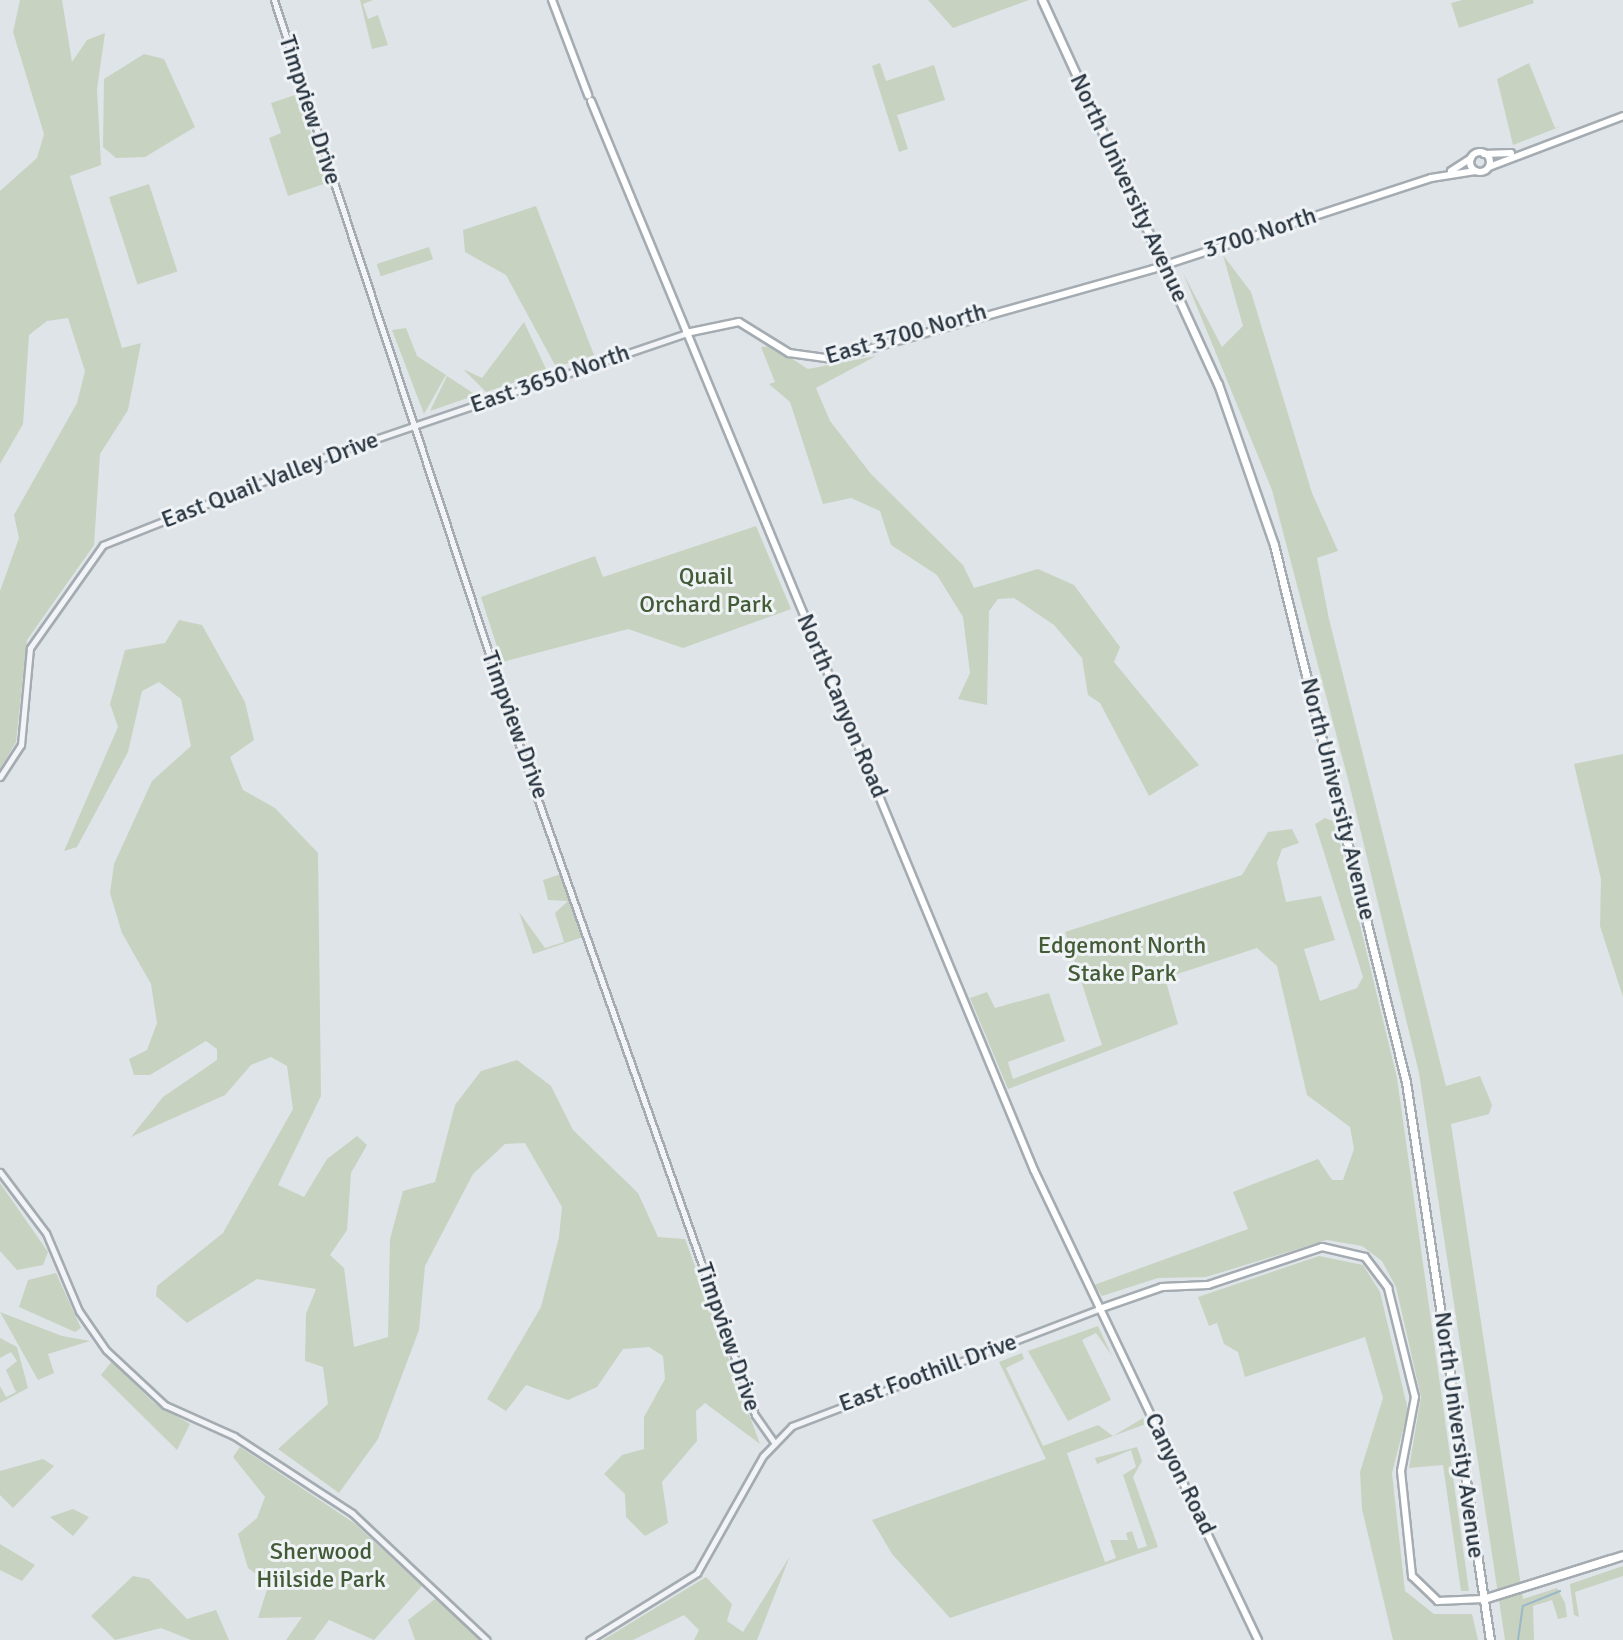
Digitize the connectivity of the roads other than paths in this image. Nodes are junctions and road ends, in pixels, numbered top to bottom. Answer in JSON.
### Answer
{"nodes":[{"id":1,"x":274,"y":0,"type":"edge"},
{"id":2,"x":552,"y":0,"type":"edge"},
{"id":3,"x":1042,"y":0,"type":"edge"},
{"id":4,"x":1623,"y":116,"type":"edge"},
{"id":5,"x":1511,"y":153,"type":"junction"},
{"id":6,"x":1484,"y":154,"type":"junction"},
{"id":7,"x":1471,"y":158,"type":"junction"},
{"id":8,"x":1489,"y":167,"type":"junction"},
{"id":9,"x":1475,"y":171,"type":"junction"},
{"id":10,"x":1448,"y":173,"type":"junction"},
{"id":11,"x":1164,"y":266,"type":"junction"},
{"id":12,"x":1042,"y":298,"type":"joint"},
{"id":13,"x":686,"y":333,"type":"junction"},
{"id":14,"x":415,"y":426,"type":"junction"},
{"id":15,"x":0,"y":777,"type":"edge"},
{"id":16,"x":0,"y":1172,"type":"edge"},
{"id":17,"x":1099,"y":1309,"type":"junction"},
{"id":18,"x":774,"y":1442,"type":"junction"},
{"id":19,"x":1623,"y":1555,"type":"edge"},
{"id":20,"x":1483,"y":1599,"type":"junction"},
{"id":21,"x":487,"y":1640,"type":"edge"},
{"id":22,"x":589,"y":1640,"type":"edge"},
{"id":23,"x":1258,"y":1640,"type":"edge"},
{"id":24,"x":1490,"y":1640,"type":"edge"}],
"edges":[{"from":1,"to":14,"type":"street","name":"Timpview Drive"},
{"from":2,"to":13,"type":"main road","name":"North Canyon Road"},
{"from":3,"to":11,"type":"main road","name":"North University Avenue"},
{"from":4,"to":5,"type":"main road"},
{"from":5,"to":6,"type":"main road"},
{"from":5,"to":8,"type":"main road"},
{"from":6,"to":7,"type":"main road"},
{"from":6,"to":8,"type":"main road"},
{"from":7,"to":9,"type":"main road"},
{"from":7,"to":10,"type":"main road"},
{"from":8,"to":9,"type":"main road"},
{"from":9,"to":10,"type":"main road"},
{"from":10,"to":11,"type":"main road","name":"3700 North"},
{"from":11,"to":12,"type":"main road","name":"3700 North"},
{"from":11,"to":20,"type":"main road","name":"North University Avenue"},
{"from":12,"to":13,"type":"main road","name":"East 3700 North"},
{"from":13,"to":14,"type":"street","name":"East 3650 North"},
{"from":13,"to":17,"type":"main road","name":"North Canyon Road"},
{"from":14,"to":15,"type":"street","name":"East Quail Valley Drive"},
{"from":14,"to":18,"type":"street","name":"Timpview Drive"},
{"from":16,"to":21,"type":"street"},
{"from":17,"to":18,"type":"street","name":"East Foothill Drive"},
{"from":17,"to":20,"type":"main road","name":"East Foothill Drive"},
{"from":17,"to":23,"type":"main road","name":"Canyon Road"},
{"from":18,"to":22,"type":"street","name":"East Foothill Drive"},
{"from":19,"to":20,"type":"main road"},
{"from":20,"to":24,"type":"main road","name":"North University Avenue"}]}
